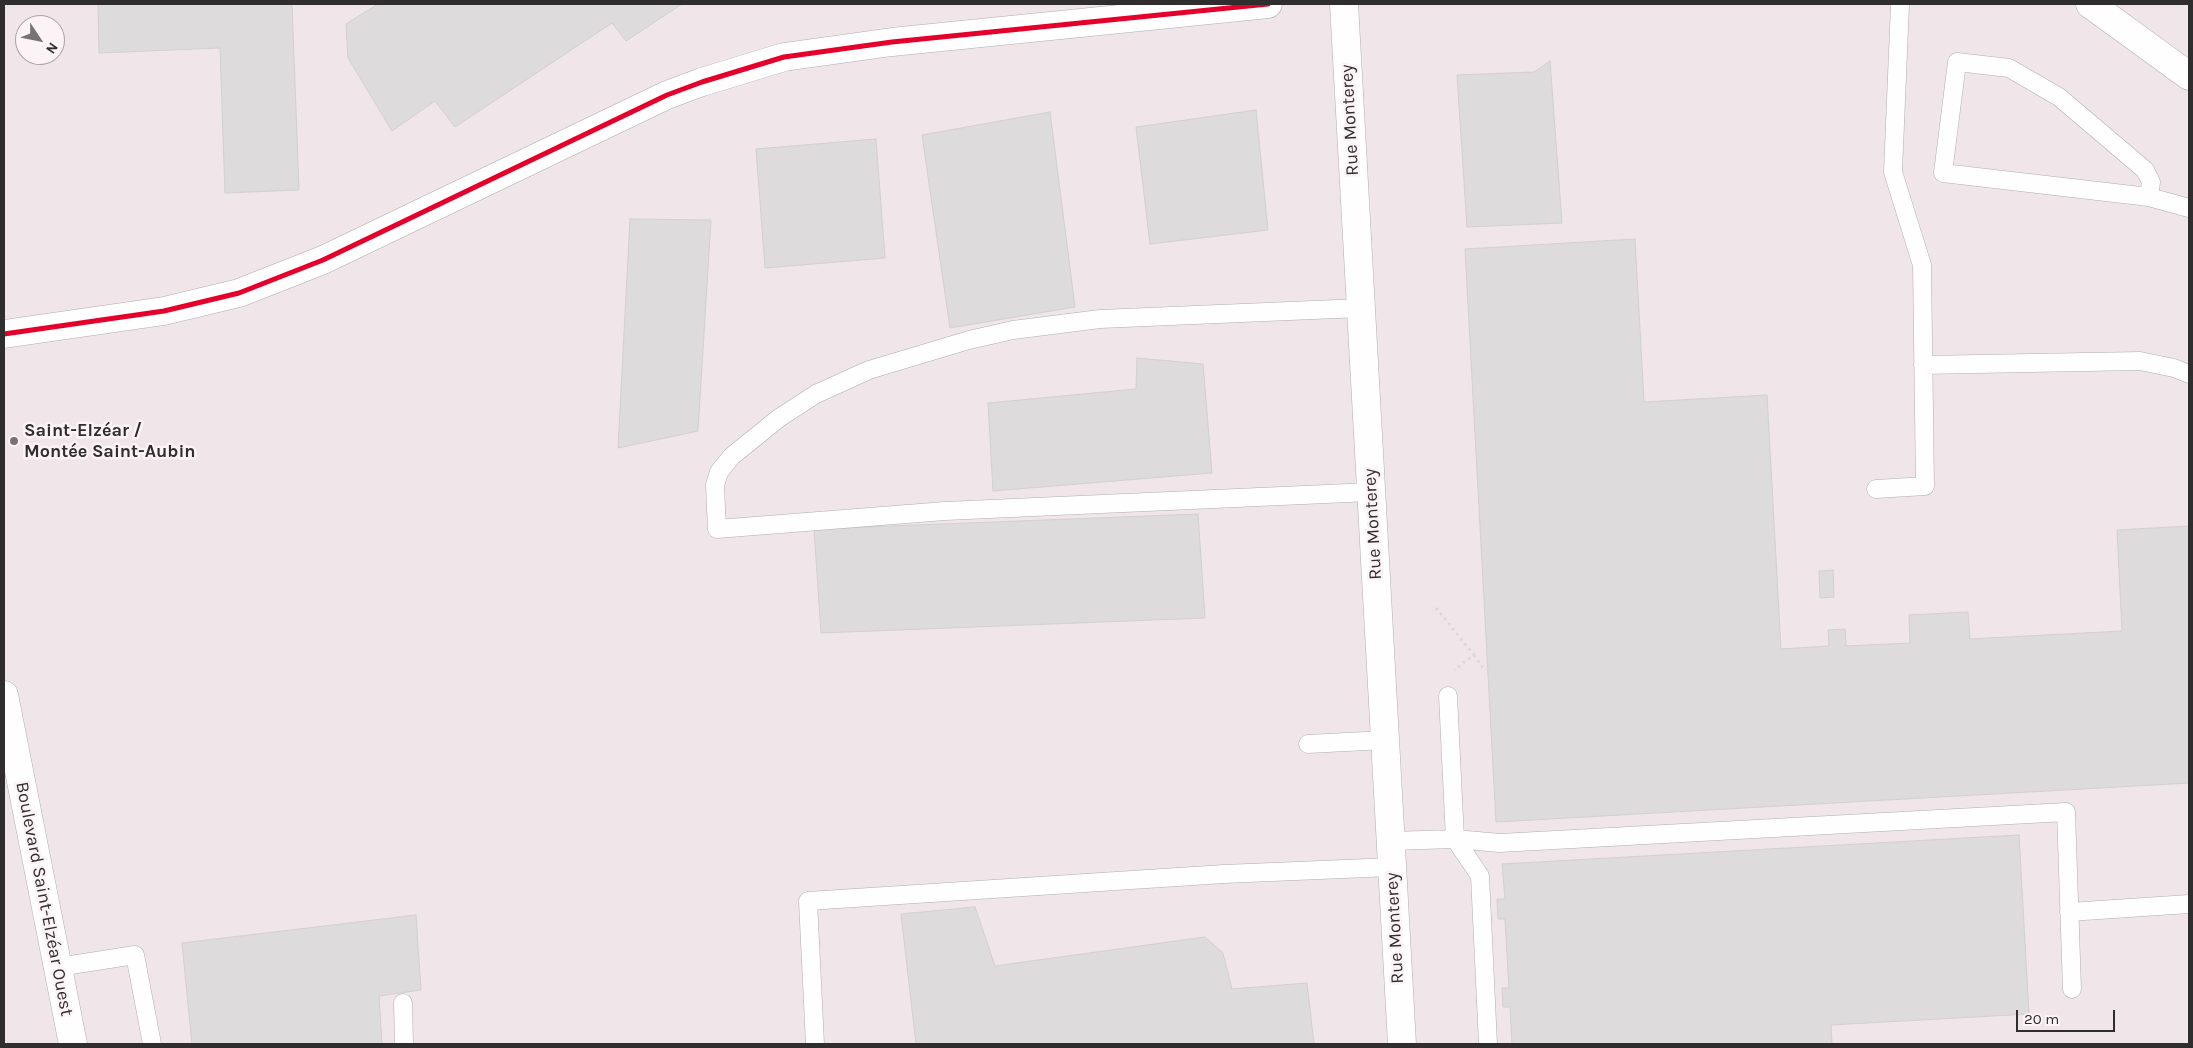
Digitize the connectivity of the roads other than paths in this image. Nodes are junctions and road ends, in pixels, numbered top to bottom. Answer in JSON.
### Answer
{"nodes":[{"id":1,"x":1268,"y":4,"type":"edge"},
{"id":2,"x":1344,"y":4,"type":"edge"},
{"id":3,"x":1900,"y":4,"type":"edge"},
{"id":4,"x":2090,"y":4,"type":"edge"},
{"id":5,"x":2189,"y":76,"type":"edge"},
{"id":6,"x":2149,"y":197,"type":"junction"},
{"id":7,"x":2189,"y":208,"type":"edge"},
{"id":8,"x":1361,"y":308,"type":"junction"},
{"id":9,"x":4,"y":334,"type":"edge"},
{"id":10,"x":1923,"y":365,"type":"junction"},
{"id":11,"x":2189,"y":374,"type":"edge"},
{"id":12,"x":1876,"y":489,"type":"dead end"},
{"id":13,"x":1371,"y":492,"type":"junction"},
{"id":14,"x":4,"y":695,"type":"edge"},
{"id":15,"x":1448,"y":696,"type":"dead end"},
{"id":16,"x":1385,"y":740,"type":"junction"},
{"id":17,"x":1308,"y":744,"type":"dead end"},
{"id":18,"x":1455,"y":839,"type":"junction"},
{"id":19,"x":1390,"y":841,"type":"junction"},
{"id":20,"x":1392,"y":868,"type":"junction"},
{"id":21,"x":2189,"y":904,"type":"edge"},
{"id":22,"x":2069,"y":912,"type":"junction"},
{"id":23,"x":58,"y":967,"type":"junction"},
{"id":24,"x":2072,"y":989,"type":"dead end"},
{"id":25,"x":403,"y":1003,"type":"dead end"},
{"id":26,"x":73,"y":1044,"type":"edge"},
{"id":27,"x":152,"y":1044,"type":"edge"},
{"id":28,"x":404,"y":1044,"type":"edge"},
{"id":29,"x":815,"y":1044,"type":"edge"},
{"id":30,"x":1402,"y":1044,"type":"edge"},
{"id":31,"x":1488,"y":1044,"type":"edge"}],
"edges":[{"from":1,"to":9,"type":"street"},
{"from":2,"to":8,"type":"street","name":"Rue Monterey"},
{"from":3,"to":10,"type":"lane"},
{"from":4,"to":5,"type":"street"},
{"from":6,"to":6,"type":"lane"},
{"from":6,"to":7,"type":"lane"},
{"from":8,"to":13,"type":"street","name":"Rue Monterey"},
{"from":8,"to":13,"type":"lane"},
{"from":10,"to":11,"type":"lane"},
{"from":10,"to":12,"type":"lane"},
{"from":13,"to":16,"type":"street","name":"Rue Monterey"},
{"from":14,"to":23,"type":"street","name":"Boulevard Saint-Elzéar Ouest"},
{"from":15,"to":18,"type":"lane"},
{"from":16,"to":17,"type":"lane"},
{"from":16,"to":19,"type":"street","name":"Rue Monterey"},
{"from":18,"to":19,"type":"lane"},
{"from":18,"to":22,"type":"lane"},
{"from":18,"to":31,"type":"lane"},
{"from":19,"to":20,"type":"street","name":"Rue Monterey"},
{"from":20,"to":29,"type":"lane"},
{"from":20,"to":30,"type":"street","name":"Rue Monterey"},
{"from":21,"to":22,"type":"lane"},
{"from":22,"to":24,"type":"lane"},
{"from":23,"to":26,"type":"street","name":"Boulevard Saint-Elzéar Ouest"},
{"from":23,"to":27,"type":"lane"},
{"from":25,"to":28,"type":"lane"}]}
